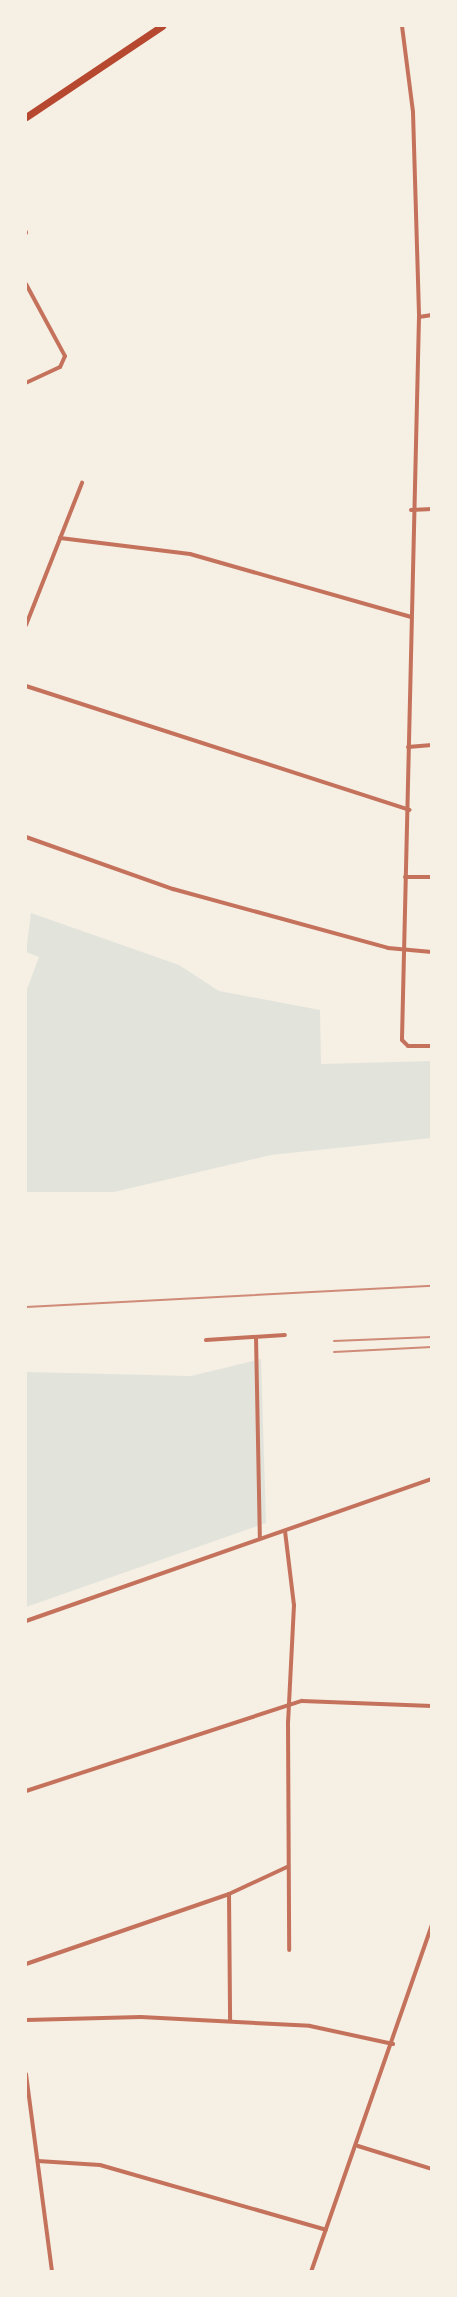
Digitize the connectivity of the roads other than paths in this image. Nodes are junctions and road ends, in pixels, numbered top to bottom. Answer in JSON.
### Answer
{"nodes":[{"id":1,"x":162,"y":26,"type":"edge"},
{"id":2,"x":402,"y":26,"type":"edge"},
{"id":3,"x":26,"y":117,"type":"edge"},
{"id":4,"x":26,"y":284,"type":"edge"},
{"id":5,"x":432,"y":315,"type":"edge"},
{"id":6,"x":419,"y":317,"type":"junction"},
{"id":7,"x":26,"y":383,"type":"edge"},
{"id":8,"x":82,"y":483,"type":"dead end"},
{"id":9,"x":432,"y":509,"type":"edge"},
{"id":10,"x":411,"y":510,"type":"junction"},
{"id":11,"x":60,"y":538,"type":"junction"},
{"id":12,"x":411,"y":617,"type":"junction"},
{"id":13,"x":26,"y":623,"type":"edge"},
{"id":14,"x":26,"y":686,"type":"edge"},
{"id":15,"x":432,"y":745,"type":"edge"},
{"id":16,"x":408,"y":747,"type":"junction"},
{"id":17,"x":409,"y":810,"type":"junction"},
{"id":18,"x":26,"y":837,"type":"edge"},
{"id":19,"x":405,"y":877,"type":"junction"},
{"id":20,"x":432,"y":877,"type":"edge"},
{"id":21,"x":404,"y":952,"type":"junction"},
{"id":22,"x":432,"y":952,"type":"edge"},
{"id":23,"x":432,"y":1046,"type":"edge"},
{"id":24,"x":285,"y":1335,"type":"dead end"},
{"id":25,"x":256,"y":1337,"type":"junction"},
{"id":26,"x":207,"y":1340,"type":"dead end"},
{"id":27,"x":432,"y":1479,"type":"edge"},
{"id":28,"x":285,"y":1531,"type":"junction"},
{"id":29,"x":260,"y":1538,"type":"junction"},
{"id":30,"x":26,"y":1621,"type":"edge"},
{"id":31,"x":288,"y":1705,"type":"junction"},
{"id":32,"x":432,"y":1706,"type":"edge"},
{"id":33,"x":26,"y":1791,"type":"edge"},
{"id":34,"x":287,"y":1867,"type":"junction"},
{"id":35,"x":229,"y":1894,"type":"junction"},
{"id":36,"x":432,"y":1924,"type":"edge"},
{"id":37,"x":289,"y":1950,"type":"dead end"},
{"id":38,"x":26,"y":1964,"type":"edge"},
{"id":39,"x":26,"y":2020,"type":"edge"},
{"id":40,"x":230,"y":2021,"type":"junction"},
{"id":41,"x":393,"y":2044,"type":"junction"},
{"id":42,"x":26,"y":2074,"type":"edge"},
{"id":43,"x":358,"y":2146,"type":"junction"},
{"id":44,"x":38,"y":2161,"type":"junction"},
{"id":45,"x":432,"y":2169,"type":"edge"},
{"id":46,"x":326,"y":2230,"type":"junction"},
{"id":47,"x":52,"y":2271,"type":"edge"},
{"id":48,"x":311,"y":2271,"type":"edge"}],
"edges":[{"from":1,"to":3,"type":"main road"},
{"from":2,"to":6,"type":"street"},
{"from":4,"to":7,"type":"street"},
{"from":5,"to":6,"type":"street"},
{"from":6,"to":10,"type":"street"},
{"from":8,"to":11,"type":"street"},
{"from":9,"to":10,"type":"street"},
{"from":10,"to":12,"type":"street"},
{"from":11,"to":12,"type":"street"},
{"from":11,"to":13,"type":"street"},
{"from":12,"to":16,"type":"street"},
{"from":14,"to":17,"type":"street"},
{"from":15,"to":16,"type":"street"},
{"from":16,"to":17,"type":"street"},
{"from":17,"to":19,"type":"street"},
{"from":18,"to":21,"type":"street"},
{"from":19,"to":20,"type":"street"},
{"from":19,"to":21,"type":"street"},
{"from":21,"to":22,"type":"street"},
{"from":21,"to":23,"type":"street"},
{"from":24,"to":25,"type":"street"},
{"from":25,"to":26,"type":"street"},
{"from":25,"to":29,"type":"street"},
{"from":27,"to":28,"type":"street"},
{"from":28,"to":29,"type":"street"},
{"from":28,"to":31,"type":"street"},
{"from":29,"to":30,"type":"street"},
{"from":31,"to":32,"type":"street"},
{"from":31,"to":33,"type":"street"},
{"from":31,"to":34,"type":"street"},
{"from":34,"to":35,"type":"street"},
{"from":34,"to":37,"type":"street"},
{"from":35,"to":38,"type":"street"},
{"from":35,"to":40,"type":"street"},
{"from":36,"to":41,"type":"street"},
{"from":39,"to":40,"type":"street"},
{"from":40,"to":41,"type":"street"},
{"from":41,"to":43,"type":"street"},
{"from":42,"to":44,"type":"street"},
{"from":43,"to":45,"type":"street"},
{"from":43,"to":46,"type":"street"},
{"from":44,"to":46,"type":"street"},
{"from":44,"to":47,"type":"street"},
{"from":46,"to":48,"type":"street"}]}
